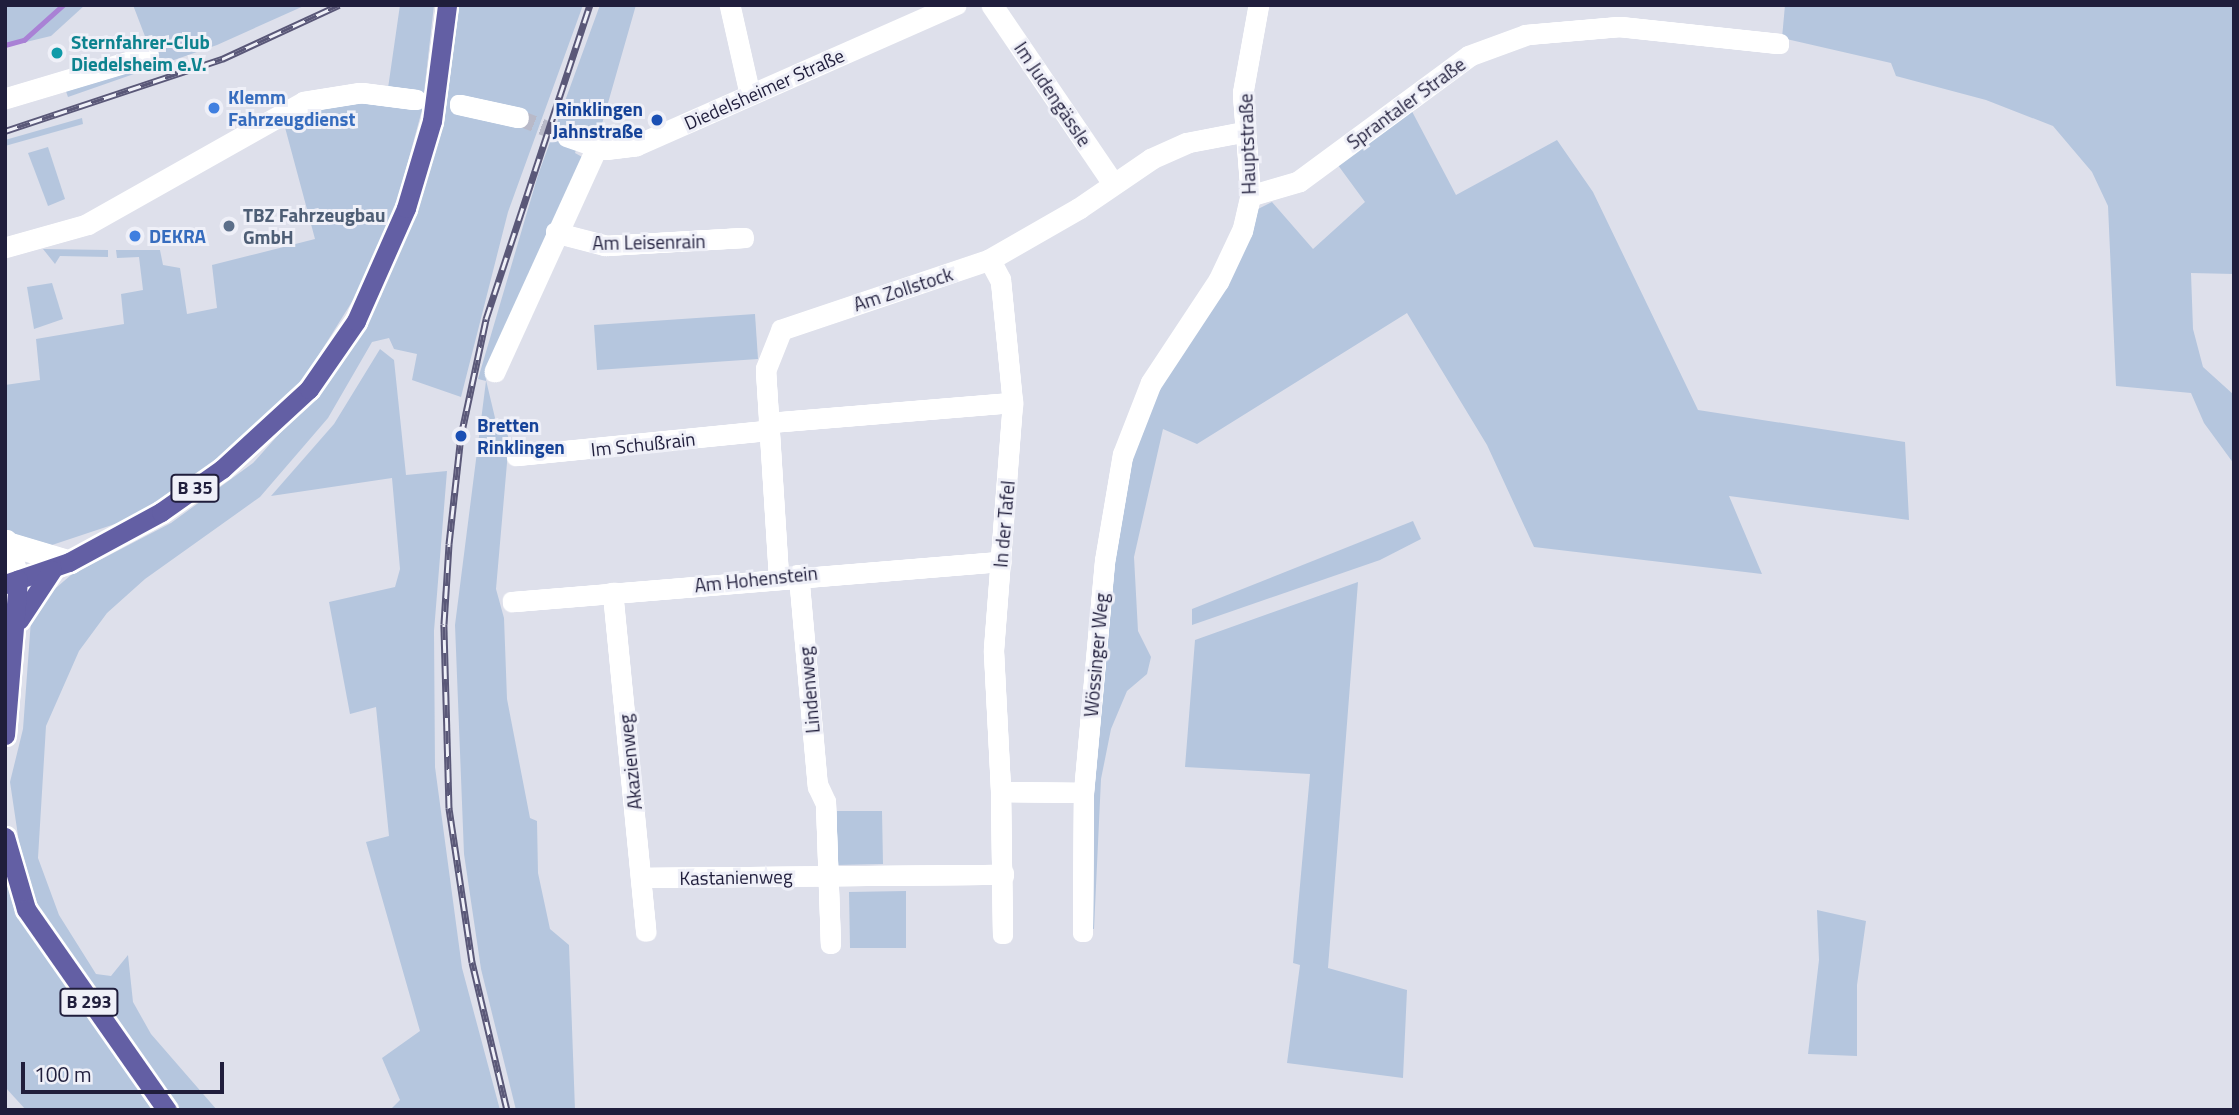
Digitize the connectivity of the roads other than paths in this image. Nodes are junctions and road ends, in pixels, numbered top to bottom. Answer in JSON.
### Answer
{"nodes":[{"id":1,"x":447,"y":5,"type":"edge"},
{"id":2,"x":730,"y":5,"type":"edge"},
{"id":3,"x":956,"y":5,"type":"edge"},
{"id":4,"x":992,"y":5,"type":"edge"},
{"id":5,"x":1259,"y":5,"type":"edge"},
{"id":6,"x":1779,"y":44,"type":"dead end"},
{"id":7,"x":149,"y":56,"type":"dead end"},
{"id":8,"x":750,"y":94,"type":"junction"},
{"id":9,"x":5,"y":99,"type":"edge"},
{"id":10,"x":416,"y":100,"type":"dead end"},
{"id":11,"x":460,"y":105,"type":"dead end"},
{"id":12,"x":519,"y":118,"type":"tunnel mouth"},
{"id":13,"x":1245,"y":132,"type":"junction"},
{"id":14,"x":568,"y":137,"type":"tunnel mouth"},
{"id":15,"x":597,"y":148,"type":"junction"},
{"id":16,"x":1113,"y":183,"type":"junction"},
{"id":17,"x":1251,"y":196,"type":"junction"},
{"id":18,"x":556,"y":233,"type":"junction"},
{"id":19,"x":744,"y":238,"type":"dead end"},
{"id":20,"x":5,"y":248,"type":"edge"},
{"id":21,"x":990,"y":260,"type":"junction"},
{"id":22,"x":495,"y":372,"type":"dead end"},
{"id":23,"x":1151,"y":384,"type":"joint"},
{"id":24,"x":1013,"y":402,"type":"junction"},
{"id":25,"x":769,"y":427,"type":"junction"},
{"id":26,"x":517,"y":456,"type":"dead end"},
{"id":27,"x":7,"y":542,"type":"edge"},
{"id":28,"x":1001,"y":562,"type":"junction"},
{"id":29,"x":61,"y":565,"type":"junction"},
{"id":30,"x":799,"y":575,"type":"junction"},
{"id":31,"x":779,"y":577,"type":"junction"},
{"id":32,"x":12,"y":582,"type":"edge"},
{"id":33,"x":613,"y":593,"type":"junction"},
{"id":34,"x":513,"y":602,"type":"dead end"},
{"id":35,"x":16,"y":627,"type":"junction"},
{"id":36,"x":5,"y":651,"type":"edge"},
{"id":37,"x":9,"y":674,"type":"junction"},
{"id":38,"x":5,"y":735,"type":"edge"},
{"id":39,"x":1001,"y":792,"type":"junction"},
{"id":40,"x":1084,"y":793,"type":"junction"},
{"id":41,"x":5,"y":837,"type":"edge"},
{"id":42,"x":829,"y":876,"type":"junction"},
{"id":43,"x":1004,"y":876,"type":"junction"},
{"id":44,"x":642,"y":878,"type":"junction"},
{"id":45,"x":646,"y":930,"type":"dead end"},
{"id":46,"x":1083,"y":932,"type":"dead end"},
{"id":47,"x":1003,"y":934,"type":"dead end"},
{"id":48,"x":831,"y":944,"type":"dead end"},
{"id":49,"x":167,"y":1110,"type":"edge"}],
"edges":[{"from":1,"to":29,"type":"main road","number":"B 35"},
{"from":2,"to":8,"type":"street"},
{"from":3,"to":8,"type":"street","name":"Diedelsheimer Straße"},
{"from":4,"to":16,"type":"street","name":"Im Judengässle"},
{"from":5,"to":13,"type":"street","name":"Hauptstraße"},
{"from":6,"to":17,"type":"street","name":"Sprantaler Straße"},
{"from":7,"to":9,"type":"street"},
{"from":8,"to":15,"type":"street","name":"Diedelsheimer Straße"},
{"from":10,"to":20,"type":"street"},
{"from":11,"to":12,"type":"street"},
{"from":13,"to":16,"type":"street","name":"Am Zollstock"},
{"from":13,"to":17,"type":"street","name":"Hauptstraße"},
{"from":14,"to":15,"type":"street","name":"Diedelsheimer Straße"},
{"from":15,"to":18,"type":"street"},
{"from":16,"to":21,"type":"street","name":"Am Zollstock"},
{"from":17,"to":23,"type":"street","name":"Hauptstraße"},
{"from":18,"to":19,"type":"street","name":"Am Leisenrain"},
{"from":18,"to":22,"type":"street"},
{"from":21,"to":24,"type":"street","name":"In der Tafel"},
{"from":21,"to":25,"type":"street","name":"Am Zollstock"},
{"from":23,"to":40,"type":"street","name":"Wössinger Weg"},
{"from":24,"to":25,"type":"street","name":"Im Schußrain"},
{"from":24,"to":28,"type":"street","name":"In der Tafel"},
{"from":25,"to":26,"type":"street","name":"Im Schußrain"},
{"from":25,"to":31,"type":"street","name":"Am Zollstock"},
{"from":27,"to":29,"type":"street"},
{"from":27,"to":32,"type":"street"},
{"from":28,"to":30,"type":"street","name":"Am Hohenstein"},
{"from":28,"to":39,"type":"street","name":"In der Tafel"},
{"from":29,"to":32,"type":"main road","number":"B 35"},
{"from":29,"to":35,"type":"main road"},
{"from":30,"to":31,"type":"street","name":"Am Hohenstein"},
{"from":30,"to":42,"type":"street","name":"Lindenweg"},
{"from":31,"to":33,"type":"street","name":"Am Hohenstein"},
{"from":32,"to":35,"type":"main road"},
{"from":33,"to":34,"type":"street","name":"Am Hohenstein"},
{"from":33,"to":44,"type":"street","name":"Akazienweg"},
{"from":35,"to":37,"type":"main road"},
{"from":36,"to":37,"type":"main road"},
{"from":37,"to":38,"type":"main road"},
{"from":39,"to":40,"type":"street"},
{"from":39,"to":43,"type":"street","name":"In der Tafel"},
{"from":40,"to":46,"type":"street","name":"Wössinger Weg"},
{"from":41,"to":49,"type":"main road","number":"B 293"},
{"from":42,"to":43,"type":"street","name":"Kastanienweg"},
{"from":42,"to":44,"type":"street","name":"Kastanienweg"},
{"from":42,"to":48,"type":"street"},
{"from":43,"to":47,"type":"street","name":"In der Tafel"},
{"from":44,"to":45,"type":"street","name":"Akazienweg"}]}
